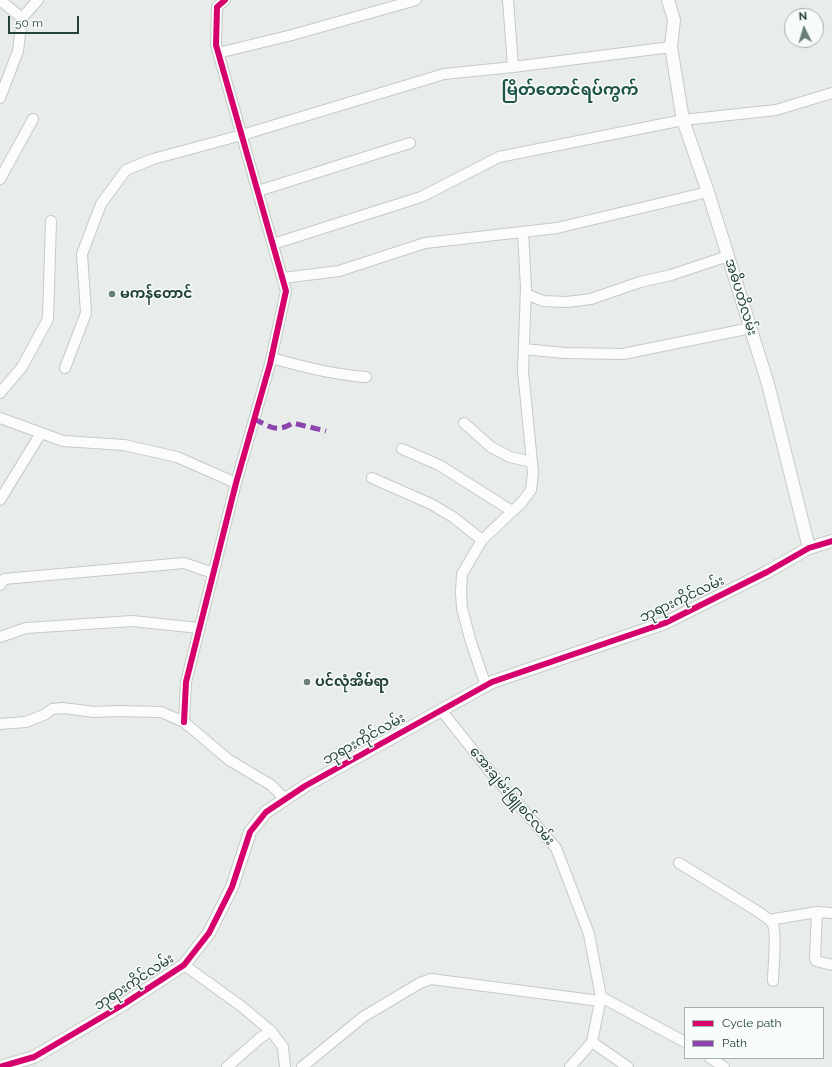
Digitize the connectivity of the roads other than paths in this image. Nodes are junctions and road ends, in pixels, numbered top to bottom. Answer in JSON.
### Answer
{"nodes":[{"id":1,"x":0,"y":0,"type":"edge"},
{"id":2,"x":38,"y":0,"type":"edge"},
{"id":3,"x":225,"y":0,"type":"edge"},
{"id":4,"x":416,"y":0,"type":"edge"},
{"id":5,"x":508,"y":0,"type":"edge"},
{"id":6,"x":668,"y":0,"type":"edge"},
{"id":7,"x":22,"y":18,"type":"junction"},
{"id":8,"x":671,"y":47,"type":"junction"},
{"id":9,"x":218,"y":53,"type":"junction"},
{"id":10,"x":513,"y":67,"type":"junction"},
{"id":11,"x":832,"y":93,"type":"edge"},
{"id":12,"x":0,"y":98,"type":"edge"},
{"id":13,"x":34,"y":119,"type":"dead end"},
{"id":14,"x":683,"y":120,"type":"junction"},
{"id":15,"x":242,"y":134,"type":"junction"},
{"id":16,"x":410,"y":143,"type":"dead end"},
{"id":17,"x":0,"y":179,"type":"edge"},
{"id":18,"x":258,"y":191,"type":"junction"},
{"id":19,"x":708,"y":192,"type":"junction"},
{"id":20,"x":51,"y":222,"type":"dead end"},
{"id":21,"x":523,"y":232,"type":"junction"},
{"id":22,"x":273,"y":244,"type":"junction"},
{"id":23,"x":728,"y":256,"type":"junction"},
{"id":24,"x":283,"y":278,"type":"junction"},
{"id":25,"x":526,"y":294,"type":"junction"},
{"id":26,"x":751,"y":328,"type":"junction"},
{"id":27,"x":524,"y":349,"type":"junction"},
{"id":28,"x":272,"y":358,"type":"junction"},
{"id":29,"x":65,"y":368,"type":"dead end"},
{"id":30,"x":366,"y":376,"type":"dead end"},
{"id":31,"x":0,"y":393,"type":"edge"},
{"id":32,"x":0,"y":418,"type":"edge"},
{"id":33,"x":464,"y":423,"type":"dead end"},
{"id":34,"x":41,"y":433,"type":"junction"},
{"id":35,"x":402,"y":449,"type":"dead end"},
{"id":36,"x":532,"y":462,"type":"junction"},
{"id":37,"x":372,"y":478,"type":"dead end"},
{"id":38,"x":236,"y":483,"type":"junction"},
{"id":39,"x":0,"y":500,"type":"edge"},
{"id":40,"x":512,"y":512,"type":"junction"},
{"id":41,"x":482,"y":540,"type":"junction"},
{"id":42,"x":832,"y":541,"type":"edge"},
{"id":43,"x":810,"y":548,"type":"junction"},
{"id":44,"x":213,"y":573,"type":"junction"},
{"id":45,"x":0,"y":585,"type":"edge"},
{"id":46,"x":200,"y":628,"type":"junction"},
{"id":47,"x":0,"y":637,"type":"edge"},
{"id":48,"x":486,"y":686,"type":"junction"},
{"id":49,"x":441,"y":710,"type":"junction"},
{"id":50,"x":184,"y":722,"type":"junction"},
{"id":51,"x":0,"y":724,"type":"edge"},
{"id":52,"x":285,"y":799,"type":"junction"},
{"id":53,"x":680,"y":863,"type":"dead end"},
{"id":54,"x":817,"y":912,"type":"junction"},
{"id":55,"x":832,"y":913,"type":"edge"},
{"id":56,"x":769,"y":920,"type":"junction"},
{"id":57,"x":184,"y":965,"type":"junction"},
{"id":58,"x":832,"y":965,"type":"edge"},
{"id":59,"x":772,"y":981,"type":"dead end"},
{"id":60,"x":600,"y":999,"type":"junction"},
{"id":61,"x":271,"y":1032,"type":"junction"},
{"id":62,"x":684,"y":1041,"type":"edge"},
{"id":63,"x":592,"y":1042,"type":"junction"},
{"id":64,"x":712,"y":1059,"type":"edge"},
{"id":65,"x":573,"y":1066,"type":"edge"},
{"id":66,"x":0,"y":1067,"type":"edge"},
{"id":67,"x":227,"y":1067,"type":"edge"},
{"id":68,"x":285,"y":1067,"type":"edge"},
{"id":69,"x":302,"y":1067,"type":"edge"},
{"id":70,"x":628,"y":1067,"type":"edge"},
{"id":71,"x":724,"y":1067,"type":"edge"}],
"edges":[{"from":1,"to":7,"type":"street"},
{"from":2,"to":7,"type":"street"},
{"from":3,"to":9,"type":"street"},
{"from":4,"to":9,"type":"street"},
{"from":5,"to":10,"type":"street"},
{"from":6,"to":8,"type":"street","name":"အဓိပတိလမ်း"},
{"from":7,"to":12,"type":"street"},
{"from":8,"to":10,"type":"street"},
{"from":8,"to":14,"type":"street","name":"အဓိပတိလမ်း"},
{"from":9,"to":15,"type":"street"},
{"from":10,"to":15,"type":"street"},
{"from":11,"to":14,"type":"street"},
{"from":13,"to":17,"type":"street"},
{"from":14,"to":19,"type":"street","name":"အဓိပတိလမ်း"},
{"from":14,"to":22,"type":"street"},
{"from":15,"to":18,"type":"street"},
{"from":15,"to":29,"type":"street"},
{"from":16,"to":18,"type":"street"},
{"from":18,"to":22,"type":"street"},
{"from":19,"to":21,"type":"street"},
{"from":19,"to":23,"type":"street","name":"အဓိပတိလမ်း"},
{"from":20,"to":31,"type":"street"},
{"from":21,"to":24,"type":"street"},
{"from":21,"to":25,"type":"street"},
{"from":22,"to":24,"type":"street"},
{"from":23,"to":25,"type":"street"},
{"from":23,"to":26,"type":"street","name":"အဓိပတိလမ်း"},
{"from":24,"to":28,"type":"street"},
{"from":25,"to":27,"type":"street"},
{"from":26,"to":27,"type":"street"},
{"from":26,"to":43,"type":"street","name":"အဓိပတိလမ်း"},
{"from":27,"to":36,"type":"street"},
{"from":28,"to":30,"type":"street"},
{"from":28,"to":38,"type":"street"},
{"from":32,"to":34,"type":"street"},
{"from":33,"to":36,"type":"street"},
{"from":34,"to":38,"type":"street"},
{"from":34,"to":39,"type":"street"},
{"from":35,"to":40,"type":"street"},
{"from":36,"to":40,"type":"street"},
{"from":37,"to":41,"type":"street"},
{"from":38,"to":44,"type":"street"},
{"from":40,"to":41,"type":"street"},
{"from":41,"to":48,"type":"street"},
{"from":42,"to":43,"type":"street","name":"ဘုရားကိုင်လမ်း"},
{"from":43,"to":48,"type":"street","name":"ဘုရားကိုင်လမ်း"},
{"from":44,"to":45,"type":"street"},
{"from":44,"to":46,"type":"street"},
{"from":46,"to":47,"type":"street"},
{"from":46,"to":50,"type":"street"},
{"from":48,"to":49,"type":"street","name":"ဘုရားကိုင်လမ်း"},
{"from":49,"to":52,"type":"street","name":"ဘုရားကိုင်လမ်း"},
{"from":49,"to":60,"type":"street","name":"အေးချမ်းဖြူစင်လမ်း"},
{"from":50,"to":51,"type":"street"},
{"from":50,"to":52,"type":"street"},
{"from":52,"to":57,"type":"street","name":"ဘုရားကိုင်လမ်း"},
{"from":53,"to":56,"type":"street"},
{"from":54,"to":55,"type":"street"},
{"from":54,"to":56,"type":"street"},
{"from":54,"to":58,"type":"street"},
{"from":56,"to":59,"type":"street"},
{"from":57,"to":61,"type":"street"},
{"from":57,"to":66,"type":"street","name":"ဘုရားကိုင်လမ်း"},
{"from":60,"to":62,"type":"street"},
{"from":60,"to":63,"type":"street","name":"အေးချမ်းဖြူစင်လမ်း"},
{"from":60,"to":69,"type":"street"},
{"from":61,"to":67,"type":"street"},
{"from":61,"to":68,"type":"street"},
{"from":63,"to":65,"type":"street","name":"အေးချမ်းဖြူစင်လမ်း"},
{"from":63,"to":70,"type":"street"},
{"from":64,"to":71,"type":"street"}]}
